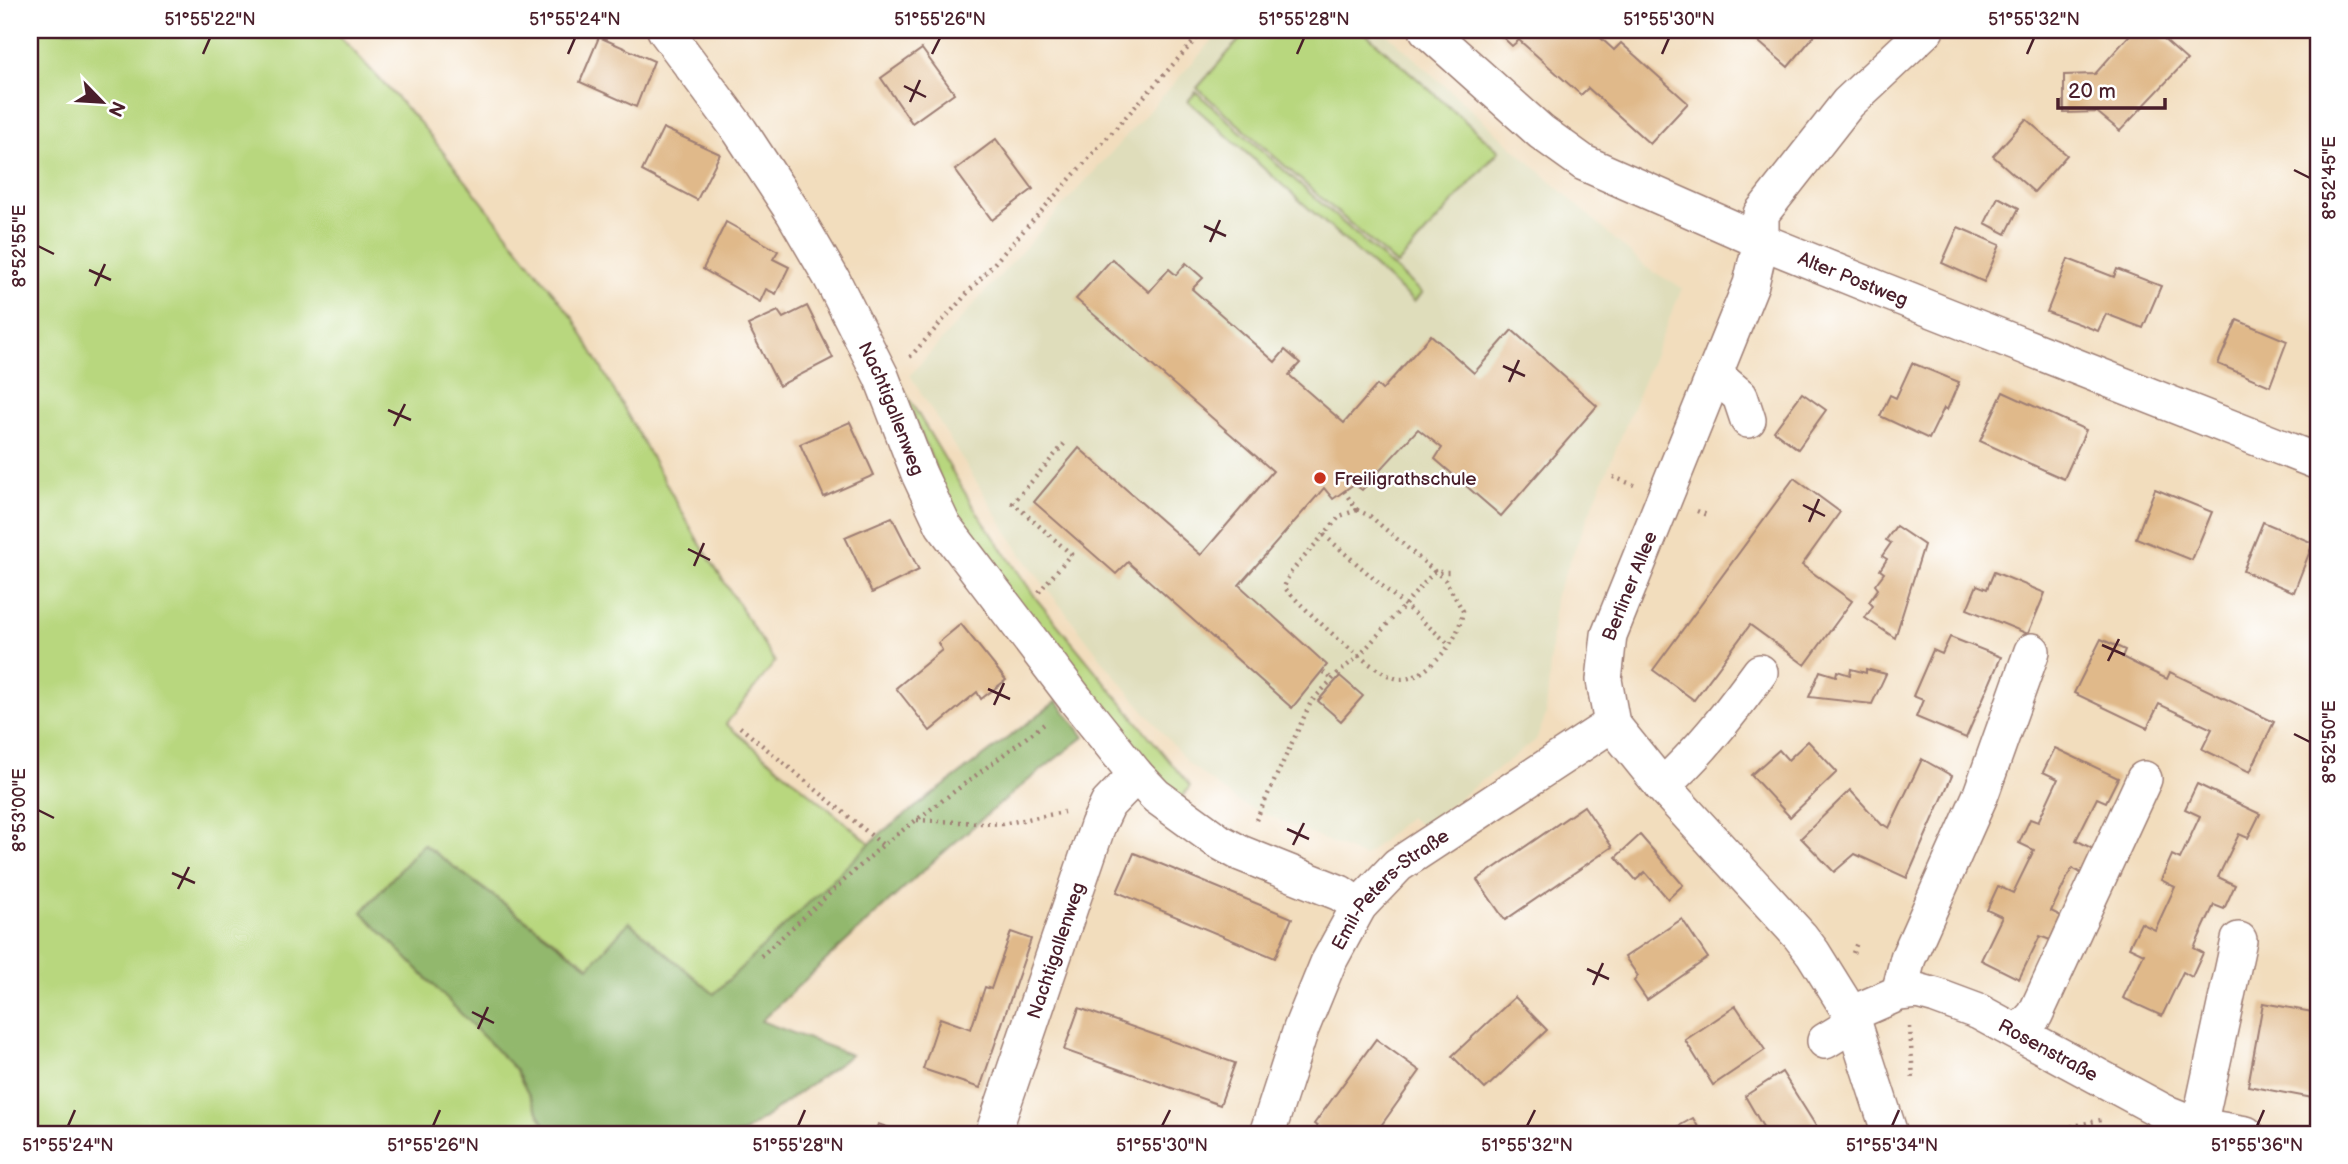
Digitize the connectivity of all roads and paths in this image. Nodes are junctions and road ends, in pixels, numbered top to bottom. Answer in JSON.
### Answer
{"nodes":[{"id":1,"x":665,"y":30,"type":"edge"},
{"id":2,"x":1204,"y":30,"type":"edge"},
{"id":3,"x":1427,"y":30,"type":"edge"},
{"id":4,"x":1926,"y":30,"type":"edge"},
{"id":5,"x":1762,"y":241,"type":"junction"},
{"id":6,"x":1714,"y":374,"type":"junction"},
{"id":7,"x":881,"y":376,"type":"junction"},
{"id":8,"x":1748,"y":420,"type":"dead end"},
{"id":9,"x":1065,"y":443,"type":"dead end"},
{"id":10,"x":2318,"y":462,"type":"edge"},
{"id":11,"x":1344,"y":491,"type":"dead end"},
{"id":12,"x":1357,"y":510,"type":"junction"},
{"id":13,"x":1324,"y":535,"type":"junction"},
{"id":14,"x":1434,"y":572,"type":"junction"},
{"id":15,"x":1452,"y":572,"type":"dead end"},
{"id":16,"x":1039,"y":593,"type":"dead end"},
{"id":17,"x":1405,"y":605,"type":"junction"},
{"id":18,"x":1450,"y":645,"type":"junction"},
{"id":19,"x":2032,"y":652,"type":"dead end"},
{"id":20,"x":1359,"y":656,"type":"junction"},
{"id":21,"x":1323,"y":672,"type":"dead end"},
{"id":22,"x":1760,"y":672,"type":"dead end"},
{"id":23,"x":1332,"y":679,"type":"junction"},
{"id":24,"x":1076,"y":700,"type":"junction"},
{"id":25,"x":1612,"y":724,"type":"junction"},
{"id":26,"x":740,"y":727,"type":"dead end"},
{"id":27,"x":1136,"y":775,"type":"junction"},
{"id":28,"x":2144,"y":779,"type":"dead end"},
{"id":29,"x":1662,"y":786,"type":"junction"},
{"id":30,"x":1108,"y":804,"type":"junction"},
{"id":31,"x":916,"y":820,"type":"junction"},
{"id":32,"x":1256,"y":820,"type":"dead end"},
{"id":33,"x":883,"y":845,"type":"junction"},
{"id":34,"x":1359,"y":906,"type":"junction"},
{"id":35,"x":2239,"y":940,"type":"dead end"},
{"id":36,"x":761,"y":956,"type":"dead end"},
{"id":37,"x":1905,"y":1006,"type":"junction"},
{"id":38,"x":1843,"y":1026,"type":"junction"},
{"id":39,"x":2019,"y":1032,"type":"junction"},
{"id":40,"x":1916,"y":1091,"type":"dead end"},
{"id":41,"x":2128,"y":1092,"type":"junction"},
{"id":42,"x":30,"y":1114,"type":"edge"},
{"id":43,"x":2199,"y":1126,"type":"junction"},
{"id":44,"x":37,"y":1134,"type":"edge"},
{"id":45,"x":993,"y":1134,"type":"edge"},
{"id":46,"x":1267,"y":1134,"type":"edge"},
{"id":47,"x":1890,"y":1134,"type":"edge"},
{"id":48,"x":2037,"y":1134,"type":"edge"},
{"id":49,"x":2246,"y":1134,"type":"edge"}],
"edges":[{"from":1,"to":7,"type":"street","name":"Nachtigallenweg"},
{"from":2,"to":7,"type":"path"},
{"from":3,"to":5,"type":"street","name":"Alter Postweg"},
{"from":4,"to":5,"type":"street","name":"Berliner Allee"},
{"from":5,"to":6,"type":"street","name":"Berliner Allee"},
{"from":5,"to":10,"type":"street","name":"Alter Postweg"},
{"from":6,"to":8,"type":"street"},
{"from":6,"to":25,"type":"street","name":"Berliner Allee"},
{"from":7,"to":24,"type":"street","name":"Nachtigallenweg"},
{"from":9,"to":16,"type":"path"},
{"from":11,"to":12,"type":"path"},
{"from":12,"to":13,"type":"path"},
{"from":12,"to":14,"type":"path"},
{"from":13,"to":17,"type":"path"},
{"from":13,"to":20,"type":"path"},
{"from":14,"to":15,"type":"path"},
{"from":14,"to":17,"type":"path"},
{"from":14,"to":18,"type":"path"},
{"from":17,"to":18,"type":"path"},
{"from":17,"to":20,"type":"path"},
{"from":18,"to":20,"type":"path"},
{"from":19,"to":37,"type":"street"},
{"from":20,"to":23,"type":"path"},
{"from":21,"to":23,"type":"path"},
{"from":22,"to":29,"type":"street"},
{"from":23,"to":32,"type":"path"},
{"from":24,"to":27,"type":"street","name":"Nachtigallenweg"},
{"from":24,"to":31,"type":"path"},
{"from":25,"to":29,"type":"street","name":"Berliner Allee"},
{"from":25,"to":34,"type":"street","name":"Emil-Peters-Straße"},
{"from":26,"to":33,"type":"path"},
{"from":27,"to":30,"type":"street","name":"Nachtigallenweg"},
{"from":27,"to":34,"type":"street","name":"Nachtigallenweg"},
{"from":28,"to":39,"type":"street"},
{"from":29,"to":38,"type":"street","name":"Berliner Allee"},
{"from":30,"to":31,"type":"path"},
{"from":30,"to":45,"type":"street","name":"Nachtigallenweg"},
{"from":31,"to":33,"type":"path"},
{"from":33,"to":36,"type":"path"},
{"from":34,"to":46,"type":"street","name":"Emil-Peters-Straße"},
{"from":35,"to":43,"type":"street"},
{"from":37,"to":38,"type":"street","name":"Rosenstraße"},
{"from":37,"to":39,"type":"street","name":"Rosenstraße"},
{"from":37,"to":40,"type":"path"},
{"from":38,"to":47,"type":"street","name":"Berliner Allee"},
{"from":39,"to":41,"type":"street","name":"Rosenstraße"},
{"from":41,"to":43,"type":"street","name":"Rosenstraße"},
{"from":41,"to":48,"type":"path"},
{"from":42,"to":44,"type":"path"},
{"from":43,"to":49,"type":"street","name":"Rosenstraße"}]}
